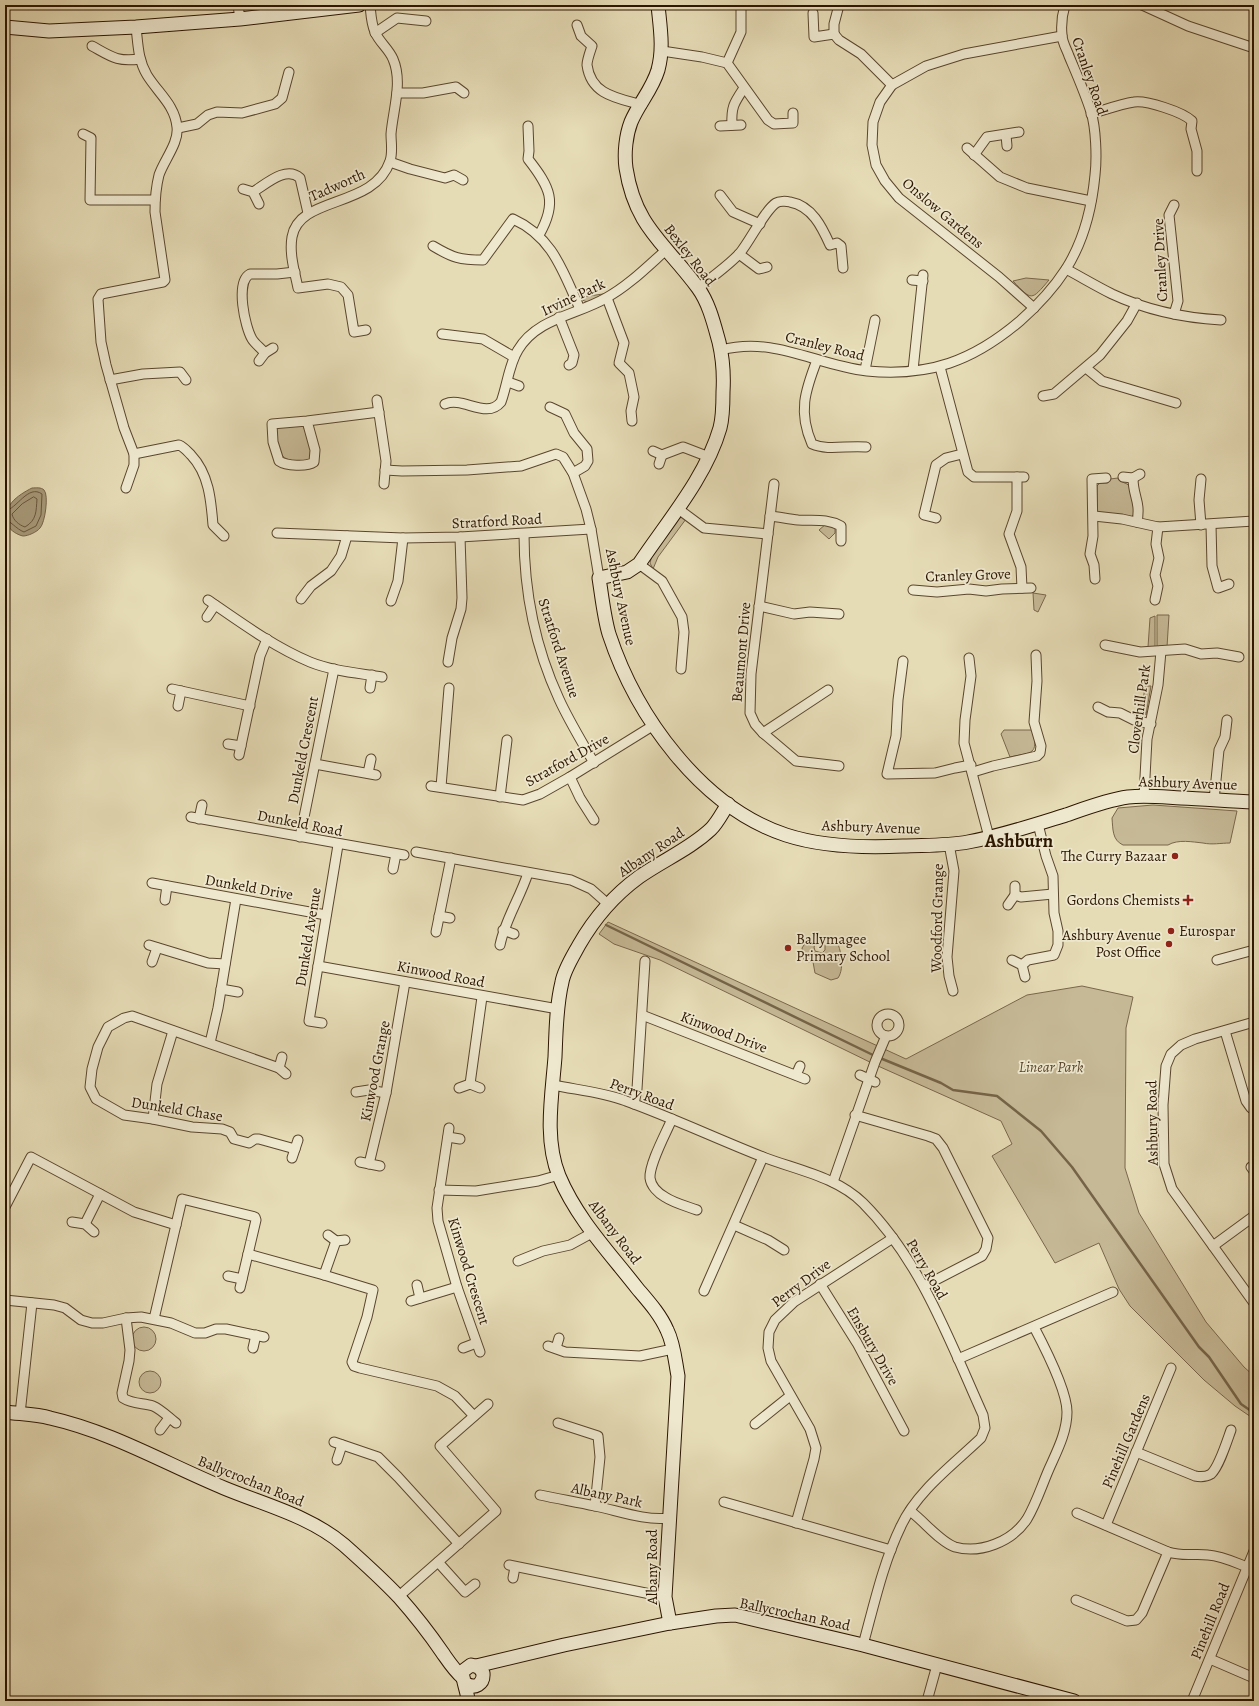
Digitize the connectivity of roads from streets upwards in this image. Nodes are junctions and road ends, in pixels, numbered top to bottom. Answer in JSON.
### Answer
{"nodes":[{"id":1,"x":238,"y":5,"type":"edge"},
{"id":2,"x":359,"y":5,"type":"edge"},
{"id":3,"x":370,"y":5,"type":"edge"},
{"id":4,"x":658,"y":5,"type":"edge"},
{"id":5,"x":741,"y":5,"type":"edge"},
{"id":6,"x":839,"y":5,"type":"edge"},
{"id":7,"x":1065,"y":5,"type":"edge"},
{"id":8,"x":1142,"y":5,"type":"edge"},
{"id":9,"x":338,"y":7,"type":"edge"},
{"id":10,"x":813,"y":13,"type":"dead end"},
{"id":11,"x":240,"y":19,"type":"junction"},
{"id":12,"x":426,"y":21,"type":"dead end"},
{"id":13,"x":577,"y":25,"type":"dead end"},
{"id":14,"x":5,"y":27,"type":"edge"},
{"id":15,"x":136,"y":27,"type":"junction"},
{"id":16,"x":375,"y":33,"type":"junction"},
{"id":17,"x":834,"y":34,"type":"junction"},
{"id":18,"x":1062,"y":36,"type":"junction"},
{"id":19,"x":92,"y":46,"type":"dead end"},
{"id":20,"x":1254,"y":48,"type":"edge"},
{"id":21,"x":662,"y":51,"type":"junction"},
{"id":22,"x":140,"y":59,"type":"junction"},
{"id":23,"x":727,"y":63,"type":"junction"},
{"id":24,"x":289,"y":72,"type":"dead end"},
{"id":25,"x":892,"y":85,"type":"junction"},
{"id":26,"x":744,"y":88,"type":"junction"},
{"id":27,"x":396,"y":93,"type":"junction"},
{"id":28,"x":464,"y":93,"type":"dead end"},
{"id":29,"x":642,"y":105,"type":"junction"},
{"id":30,"x":793,"y":113,"type":"dead end"},
{"id":31,"x":1091,"y":114,"type":"junction"},
{"id":32,"x":528,"y":126,"type":"dead end"},
{"id":33,"x":720,"y":126,"type":"dead end"},
{"id":34,"x":178,"y":128,"type":"junction"},
{"id":35,"x":1019,"y":132,"type":"dead end"},
{"id":36,"x":83,"y":134,"type":"dead end"},
{"id":37,"x":1006,"y":135,"type":"junction"},
{"id":38,"x":1007,"y":146,"type":"dead end"},
{"id":39,"x":966,"y":148,"type":"dead end"},
{"id":40,"x":974,"y":155,"type":"junction"},
{"id":41,"x":390,"y":162,"type":"junction"},
{"id":42,"x":1197,"y":171,"type":"dead end"},
{"id":43,"x":463,"y":180,"type":"dead end"},
{"id":44,"x":243,"y":189,"type":"dead end"},
{"id":45,"x":253,"y":192,"type":"junction"},
{"id":46,"x":720,"y":194,"type":"dead end"},
{"id":47,"x":155,"y":200,"type":"junction"},
{"id":48,"x":1091,"y":201,"type":"junction"},
{"id":49,"x":258,"y":204,"type":"dead end"},
{"id":50,"x":1174,"y":205,"type":"dead end"},
{"id":51,"x":308,"y":213,"type":"junction"},
{"id":52,"x":760,"y":224,"type":"junction"},
{"id":53,"x":539,"y":235,"type":"junction"},
{"id":54,"x":433,"y":246,"type":"dead end"},
{"id":55,"x":666,"y":250,"type":"junction"},
{"id":56,"x":739,"y":254,"type":"junction"},
{"id":57,"x":767,"y":267,"type":"dead end"},
{"id":58,"x":843,"y":268,"type":"dead end"},
{"id":59,"x":1066,"y":269,"type":"junction"},
{"id":60,"x":295,"y":272,"type":"junction"},
{"id":61,"x":912,"y":280,"type":"dead end"},
{"id":62,"x":698,"y":288,"type":"junction"},
{"id":63,"x":607,"y":298,"type":"junction"},
{"id":64,"x":1137,"y":303,"type":"junction"},
{"id":65,"x":1034,"y":308,"type":"junction"},
{"id":66,"x":580,"y":309,"type":"junction"},
{"id":67,"x":1174,"y":314,"type":"junction"},
{"id":68,"x":559,"y":317,"type":"junction"},
{"id":69,"x":875,"y":320,"type":"dead end"},
{"id":70,"x":1222,"y":320,"type":"dead end"},
{"id":71,"x":366,"y":330,"type":"dead end"},
{"id":72,"x":442,"y":334,"type":"dead end"},
{"id":73,"x":721,"y":350,"type":"junction"},
{"id":74,"x":514,"y":357,"type":"junction"},
{"id":75,"x":817,"y":360,"type":"junction"},
{"id":76,"x":259,"y":361,"type":"dead end"},
{"id":77,"x":569,"y":365,"type":"dead end"},
{"id":78,"x":940,"y":367,"type":"junction"},
{"id":79,"x":1086,"y":368,"type":"junction"},
{"id":80,"x":865,"y":370,"type":"junction"},
{"id":81,"x":913,"y":370,"type":"junction"},
{"id":82,"x":110,"y":380,"type":"junction"},
{"id":83,"x":186,"y":380,"type":"dead end"},
{"id":84,"x":508,"y":382,"type":"junction"},
{"id":85,"x":519,"y":386,"type":"dead end"},
{"id":86,"x":1043,"y":396,"type":"dead end"},
{"id":87,"x":377,"y":400,"type":"dead end"},
{"id":88,"x":1176,"y":403,"type":"dead end"},
{"id":89,"x":445,"y":404,"type":"dead end"},
{"id":90,"x":550,"y":407,"type":"dead end"},
{"id":91,"x":379,"y":412,"type":"junction"},
{"id":92,"x":307,"y":421,"type":"junction"},
{"id":93,"x":632,"y":421,"type":"dead end"},
{"id":94,"x":866,"y":447,"type":"dead end"},
{"id":95,"x":653,"y":451,"type":"dead end"},
{"id":96,"x":134,"y":454,"type":"junction"},
{"id":97,"x":962,"y":454,"type":"junction"},
{"id":98,"x":662,"y":455,"type":"junction"},
{"id":99,"x":709,"y":457,"type":"junction"},
{"id":100,"x":659,"y":464,"type":"dead end"},
{"id":101,"x":385,"y":470,"type":"junction"},
{"id":102,"x":573,"y":473,"type":"junction"},
{"id":103,"x":1132,"y":476,"type":"dead end"},
{"id":104,"x":1106,"y":478,"type":"dead end"},
{"id":105,"x":1201,"y":479,"type":"dead end"},
{"id":106,"x":384,"y":484,"type":"dead end"},
{"id":107,"x":774,"y":484,"type":"dead end"},
{"id":108,"x":126,"y":488,"type":"dead end"},
{"id":109,"x":677,"y":508,"type":"junction"},
{"id":110,"x":770,"y":516,"type":"junction"},
{"id":111,"x":1094,"y":516,"type":"junction"},
{"id":112,"x":936,"y":518,"type":"dead end"},
{"id":113,"x":1254,"y":521,"type":"edge"},
{"id":114,"x":1137,"y":522,"type":"junction"},
{"id":115,"x":1201,"y":525,"type":"junction"},
{"id":116,"x":1211,"y":525,"type":"junction"},
{"id":117,"x":1158,"y":527,"type":"junction"},
{"id":118,"x":591,"y":529,"type":"junction"},
{"id":119,"x":277,"y":533,"type":"dead end"},
{"id":120,"x":524,"y":534,"type":"junction"},
{"id":121,"x":768,"y":534,"type":"junction"},
{"id":122,"x":224,"y":536,"type":"dead end"},
{"id":123,"x":347,"y":536,"type":"junction"},
{"id":124,"x":403,"y":538,"type":"junction"},
{"id":125,"x":460,"y":538,"type":"junction"},
{"id":126,"x":841,"y":541,"type":"dead end"},
{"id":127,"x":639,"y":564,"type":"junction"},
{"id":128,"x":599,"y":578,"type":"junction"},
{"id":129,"x":1095,"y":579,"type":"dead end"},
{"id":130,"x":1229,"y":584,"type":"dead end"},
{"id":131,"x":914,"y":590,"type":"dead end"},
{"id":132,"x":301,"y":599,"type":"dead end"},
{"id":133,"x":1155,"y":600,"type":"dead end"},
{"id":134,"x":391,"y":601,"type":"dead end"},
{"id":135,"x":759,"y":606,"type":"junction"},
{"id":136,"x":839,"y":614,"type":"dead end"},
{"id":137,"x":207,"y":617,"type":"dead end"},
{"id":138,"x":267,"y":639,"type":"junction"},
{"id":139,"x":1105,"y":646,"type":"dead end"},
{"id":140,"x":1161,"y":651,"type":"junction"},
{"id":141,"x":1036,"y":655,"type":"dead end"},
{"id":142,"x":1239,"y":657,"type":"dead end"},
{"id":143,"x":969,"y":658,"type":"dead end"},
{"id":144,"x":903,"y":661,"type":"dead end"},
{"id":145,"x":448,"y":662,"type":"dead end"},
{"id":146,"x":334,"y":669,"type":"junction"},
{"id":147,"x":681,"y":669,"type":"dead end"},
{"id":148,"x":372,"y":675,"type":"junction"},
{"id":149,"x":382,"y":677,"type":"dead end"},
{"id":150,"x":370,"y":688,"type":"dead end"},
{"id":151,"x":449,"y":688,"type":"dead end"},
{"id":152,"x":828,"y":690,"type":"dead end"},
{"id":153,"x":178,"y":706,"type":"dead end"},
{"id":154,"x":250,"y":706,"type":"junction"},
{"id":155,"x":1098,"y":707,"type":"dead end"},
{"id":156,"x":1227,"y":720,"type":"dead end"},
{"id":157,"x":1150,"y":724,"type":"junction"},
{"id":158,"x":654,"y":725,"type":"junction"},
{"id":159,"x":763,"y":733,"type":"junction"},
{"id":160,"x":507,"y":740,"type":"dead end"},
{"id":161,"x":228,"y":744,"type":"dead end"},
{"id":162,"x":371,"y":759,"type":"dead end"},
{"id":163,"x":594,"y":763,"type":"junction"},
{"id":164,"x":315,"y":764,"type":"junction"},
{"id":165,"x":839,"y":766,"type":"dead end"},
{"id":166,"x":972,"y":769,"type":"junction"},
{"id":167,"x":570,"y":777,"type":"junction"},
{"id":168,"x":431,"y":786,"type":"dead end"},
{"id":169,"x":441,"y":787,"type":"junction"},
{"id":170,"x":1144,"y":796,"type":"junction"},
{"id":171,"x":500,"y":797,"type":"junction"},
{"id":172,"x":1214,"y":800,"type":"junction"},
{"id":173,"x":1254,"y":802,"type":"edge"},
{"id":174,"x":728,"y":804,"type":"junction"},
{"id":175,"x":202,"y":805,"type":"dead end"},
{"id":176,"x":594,"y":820,"type":"dead end"},
{"id":177,"x":1038,"y":824,"type":"junction"},
{"id":178,"x":300,"y":837,"type":"junction"},
{"id":179,"x":989,"y":837,"type":"junction"},
{"id":180,"x":338,"y":844,"type":"junction"},
{"id":181,"x":949,"y":844,"type":"junction"},
{"id":182,"x":416,"y":852,"type":"dead end"},
{"id":183,"x":450,"y":858,"type":"junction"},
{"id":184,"x":393,"y":869,"type":"dead end"},
{"id":185,"x":528,"y":873,"type":"junction"},
{"id":186,"x":152,"y":883,"type":"dead end"},
{"id":187,"x":167,"y":886,"type":"junction"},
{"id":188,"x":1015,"y":886,"type":"dead end"},
{"id":189,"x":1053,"y":894,"type":"junction"},
{"id":190,"x":1015,"y":895,"type":"junction"},
{"id":191,"x":236,"y":899,"type":"junction"},
{"id":192,"x":164,"y":900,"type":"dead end"},
{"id":193,"x":608,"y":904,"type":"junction"},
{"id":194,"x":1008,"y":905,"type":"dead end"},
{"id":195,"x":326,"y":915,"type":"junction"},
{"id":196,"x":439,"y":916,"type":"junction"},
{"id":197,"x":450,"y":918,"type":"dead end"},
{"id":198,"x":503,"y":930,"type":"junction"},
{"id":199,"x":436,"y":932,"type":"dead end"},
{"id":200,"x":514,"y":934,"type":"dead end"},
{"id":201,"x":500,"y":945,"type":"dead end"},
{"id":202,"x":1254,"y":950,"type":"edge"},
{"id":203,"x":645,"y":960,"type":"dead end"},
{"id":204,"x":1012,"y":960,"type":"dead end"},
{"id":205,"x":1217,"y":960,"type":"dead end"},
{"id":206,"x":152,"y":962,"type":"dead end"},
{"id":207,"x":225,"y":964,"type":"junction"},
{"id":208,"x":1022,"y":965,"type":"junction"},
{"id":209,"x":318,"y":966,"type":"junction"},
{"id":210,"x":1025,"y":977,"type":"dead end"},
{"id":211,"x":405,"y":982,"type":"junction"},
{"id":212,"x":222,"y":989,"type":"junction"},
{"id":213,"x":953,"y":991,"type":"dead end"},
{"id":214,"x":238,"y":992,"type":"dead end"},
{"id":215,"x":482,"y":996,"type":"junction"},
{"id":216,"x":558,"y":1009,"type":"junction"},
{"id":217,"x":642,"y":1015,"type":"junction"},
{"id":218,"x":1254,"y":1022,"type":"edge"},
{"id":219,"x":322,"y":1023,"type":"dead end"},
{"id":220,"x":173,"y":1031,"type":"junction"},
{"id":221,"x":1225,"y":1031,"type":"junction"},
{"id":222,"x":886,"y":1036,"type":"dead end"},
{"id":223,"x":210,"y":1043,"type":"junction"},
{"id":224,"x":282,"y":1057,"type":"dead end"},
{"id":225,"x":800,"y":1066,"type":"dead end"},
{"id":226,"x":796,"y":1075,"type":"junction"},
{"id":227,"x":805,"y":1079,"type":"dead end"},
{"id":228,"x":470,"y":1084,"type":"junction"},
{"id":229,"x":553,"y":1085,"type":"junction"},
{"id":230,"x":459,"y":1088,"type":"dead end"},
{"id":231,"x":480,"y":1088,"type":"dead end"},
{"id":232,"x":356,"y":1092,"type":"dead end"},
{"id":233,"x":386,"y":1093,"type":"junction"},
{"id":234,"x":634,"y":1104,"type":"junction"},
{"id":235,"x":1254,"y":1108,"type":"edge"},
{"id":236,"x":855,"y":1115,"type":"junction"},
{"id":237,"x":153,"y":1119,"type":"junction"},
{"id":238,"x":672,"y":1119,"type":"junction"},
{"id":239,"x":460,"y":1139,"type":"dead end"},
{"id":240,"x":298,"y":1140,"type":"dead end"},
{"id":241,"x":36,"y":1149,"type":"dead end"},
{"id":242,"x":31,"y":1157,"type":"junction"},
{"id":243,"x":764,"y":1157,"type":"junction"},
{"id":244,"x":360,"y":1162,"type":"dead end"},
{"id":245,"x":369,"y":1164,"type":"junction"},
{"id":246,"x":380,"y":1166,"type":"dead end"},
{"id":247,"x":559,"y":1175,"type":"junction"},
{"id":248,"x":833,"y":1182,"type":"junction"},
{"id":249,"x":439,"y":1190,"type":"junction"},
{"id":250,"x":100,"y":1194,"type":"junction"},
{"id":251,"x":5,"y":1207,"type":"edge"},
{"id":252,"x":697,"y":1210,"type":"dead end"},
{"id":253,"x":1254,"y":1216,"type":"edge"},
{"id":254,"x":72,"y":1222,"type":"dead end"},
{"id":255,"x":85,"y":1224,"type":"junction"},
{"id":256,"x":176,"y":1225,"type":"junction"},
{"id":257,"x":734,"y":1226,"type":"junction"},
{"id":258,"x":94,"y":1232,"type":"dead end"},
{"id":259,"x":592,"y":1234,"type":"junction"},
{"id":260,"x":328,"y":1235,"type":"dead end"},
{"id":261,"x":893,"y":1238,"type":"junction"},
{"id":262,"x":345,"y":1240,"type":"dead end"},
{"id":263,"x":336,"y":1241,"type":"junction"},
{"id":264,"x":1213,"y":1246,"type":"junction"},
{"id":265,"x":784,"y":1250,"type":"dead end"},
{"id":266,"x":248,"y":1254,"type":"junction"},
{"id":267,"x":530,"y":1267,"type":"dead end"},
{"id":268,"x":324,"y":1275,"type":"junction"},
{"id":269,"x":228,"y":1276,"type":"dead end"},
{"id":270,"x":820,"y":1284,"type":"junction"},
{"id":271,"x":417,"y":1285,"type":"dead end"},
{"id":272,"x":924,"y":1286,"type":"junction"},
{"id":273,"x":457,"y":1287,"type":"junction"},
{"id":274,"x":704,"y":1292,"type":"dead end"},
{"id":275,"x":1113,"y":1292,"type":"dead end"},
{"id":276,"x":5,"y":1300,"type":"edge"},
{"id":277,"x":32,"y":1302,"type":"junction"},
{"id":278,"x":1254,"y":1303,"type":"edge"},
{"id":279,"x":126,"y":1318,"type":"junction"},
{"id":280,"x":154,"y":1319,"type":"junction"},
{"id":281,"x":1034,"y":1327,"type":"junction"},
{"id":282,"x":559,"y":1338,"type":"dead end"},
{"id":283,"x":476,"y":1342,"type":"junction"},
{"id":284,"x":253,"y":1348,"type":"dead end"},
{"id":285,"x":463,"y":1348,"type":"dead end"},
{"id":286,"x":673,"y":1349,"type":"junction"},
{"id":287,"x":480,"y":1352,"type":"dead end"},
{"id":288,"x":958,"y":1359,"type":"junction"},
{"id":289,"x":1171,"y":1368,"type":"dead end"},
{"id":290,"x":790,"y":1396,"type":"junction"},
{"id":291,"x":488,"y":1404,"type":"dead end"},
{"id":292,"x":5,"y":1412,"type":"edge"},
{"id":293,"x":20,"y":1414,"type":"junction"},
{"id":294,"x":474,"y":1416,"type":"junction"},
{"id":295,"x":558,"y":1423,"type":"dead end"},
{"id":296,"x":755,"y":1424,"type":"dead end"},
{"id":297,"x":904,"y":1425,"type":"dead end"},
{"id":298,"x":160,"y":1430,"type":"dead end"},
{"id":299,"x":1232,"y":1430,"type":"dead end"},
{"id":300,"x":1136,"y":1452,"type":"junction"},
{"id":301,"x":337,"y":1460,"type":"dead end"},
{"id":302,"x":540,"y":1495,"type":"dead end"},
{"id":303,"x":724,"y":1502,"type":"dead end"},
{"id":304,"x":595,"y":1506,"type":"junction"},
{"id":305,"x":910,"y":1511,"type":"junction"},
{"id":306,"x":1077,"y":1513,"type":"dead end"},
{"id":307,"x":669,"y":1518,"type":"junction"},
{"id":308,"x":796,"y":1523,"type":"junction"},
{"id":309,"x":1106,"y":1525,"type":"junction"},
{"id":310,"x":459,"y":1544,"type":"junction"},
{"id":311,"x":891,"y":1550,"type":"junction"},
{"id":312,"x":1254,"y":1551,"type":"edge"},
{"id":313,"x":1168,"y":1552,"type":"junction"},
{"id":314,"x":438,"y":1562,"type":"junction"},
{"id":315,"x":1247,"y":1567,"type":"junction"},
{"id":316,"x":513,"y":1578,"type":"dead end"},
{"id":317,"x":475,"y":1584,"type":"dead end"},
{"id":318,"x":398,"y":1597,"type":"junction"},
{"id":319,"x":665,"y":1597,"type":"junction"},
{"id":320,"x":1076,"y":1600,"type":"dead end"},
{"id":321,"x":670,"y":1623,"type":"junction"},
{"id":322,"x":862,"y":1645,"type":"junction"},
{"id":323,"x":442,"y":1652,"type":"junction"},
{"id":324,"x":507,"y":1659,"type":"junction"},
{"id":325,"x":1210,"y":1659,"type":"junction"},
{"id":326,"x":937,"y":1665,"type":"junction"},
{"id":327,"x":473,"y":1666,"type":"junction"},
{"id":328,"x":1254,"y":1678,"type":"edge"},
{"id":329,"x":464,"y":1681,"type":"junction"},
{"id":330,"x":482,"y":1681,"type":"junction"},
{"id":331,"x":468,"y":1701,"type":"edge"},
{"id":332,"x":475,"y":1701,"type":"edge"},
{"id":333,"x":927,"y":1701,"type":"edge"},
{"id":334,"x":1074,"y":1701,"type":"edge"},
{"id":335,"x":1192,"y":1701,"type":"edge"}],
"edges":[{"from":1,"to":11,"type":"street"},
{"from":2,"to":9,"type":"street"},
{"from":3,"to":16,"type":"street","name":"Tadworth"},
{"from":4,"to":21,"type":"street","name":"Bexley Road"},
{"from":5,"to":23,"type":"street"},
{"from":6,"to":17,"type":"street"},
{"from":7,"to":18,"type":"street","name":"Cranley Road"},
{"from":8,"to":20,"type":"street"},
{"from":9,"to":11,"type":"street"},
{"from":10,"to":17,"type":"street"},
{"from":11,"to":15,"type":"street"},
{"from":12,"to":16,"type":"street"},
{"from":13,"to":29,"type":"street"},
{"from":14,"to":15,"type":"street"},
{"from":15,"to":22,"type":"street"},
{"from":16,"to":27,"type":"street","name":"Tadworth"},
{"from":17,"to":25,"type":"street"},
{"from":18,"to":25,"type":"street","name":"Onslow Gardens"},
{"from":18,"to":31,"type":"street","name":"Cranley Road"},
{"from":19,"to":22,"type":"street"},
{"from":21,"to":23,"type":"street"},
{"from":21,"to":29,"type":"street","name":"Bexley Road"},
{"from":22,"to":34,"type":"street"},
{"from":23,"to":26,"type":"street"},
{"from":24,"to":34,"type":"street"},
{"from":25,"to":65,"type":"street","name":"Onslow Gardens"},
{"from":26,"to":30,"type":"street"},
{"from":26,"to":33,"type":"street"},
{"from":27,"to":28,"type":"street"},
{"from":27,"to":41,"type":"street","name":"Tadworth"},
{"from":29,"to":55,"type":"street","name":"Bexley Road"},
{"from":31,"to":42,"type":"street"},
{"from":31,"to":48,"type":"street","name":"Cranley Road"},
{"from":32,"to":53,"type":"street"},
{"from":34,"to":47,"type":"street"},
{"from":35,"to":37,"type":"street"},
{"from":36,"to":47,"type":"street"},
{"from":37,"to":38,"type":"street"},
{"from":37,"to":40,"type":"street"},
{"from":39,"to":40,"type":"street"},
{"from":40,"to":48,"type":"street"},
{"from":41,"to":43,"type":"street"},
{"from":41,"to":51,"type":"street","name":"Tadworth"},
{"from":44,"to":45,"type":"street"},
{"from":45,"to":49,"type":"street"},
{"from":45,"to":51,"type":"street","name":"Tadworth"},
{"from":46,"to":52,"type":"street"},
{"from":47,"to":82,"type":"street"},
{"from":48,"to":59,"type":"street","name":"Cranley Road"},
{"from":50,"to":67,"type":"street","name":"Cranley Drive"},
{"from":51,"to":60,"type":"street","name":"Tadworth"},
{"from":52,"to":56,"type":"street"},
{"from":52,"to":58,"type":"street"},
{"from":53,"to":54,"type":"street"},
{"from":53,"to":66,"type":"street"},
{"from":55,"to":62,"type":"street","name":"Bexley Road"},
{"from":55,"to":63,"type":"street","name":"Irvine Park"},
{"from":56,"to":57,"type":"street"},
{"from":56,"to":62,"type":"street"},
{"from":59,"to":64,"type":"street"},
{"from":59,"to":65,"type":"street","name":"Cranley Road"},
{"from":60,"to":71,"type":"street","name":"Tadworth"},
{"from":60,"to":76,"type":"street"},
{"from":61,"to":81,"type":"street"},
{"from":62,"to":73,"type":"street","name":"Bexley Road"},
{"from":63,"to":66,"type":"street","name":"Irvine Park"},
{"from":63,"to":93,"type":"street"},
{"from":64,"to":67,"type":"street"},
{"from":64,"to":79,"type":"street"},
{"from":65,"to":78,"type":"street","name":"Cranley Road"},
{"from":66,"to":68,"type":"street","name":"Irvine Park"},
{"from":67,"to":70,"type":"street"},
{"from":68,"to":74,"type":"street","name":"Irvine Park"},
{"from":68,"to":77,"type":"street"},
{"from":69,"to":80,"type":"street"},
{"from":72,"to":74,"type":"street"},
{"from":73,"to":75,"type":"street","name":"Cranley Road"},
{"from":73,"to":99,"type":"street","name":"Bexley Road"},
{"from":74,"to":84,"type":"street","name":"Irvine Park"},
{"from":75,"to":80,"type":"street","name":"Cranley Road"},
{"from":75,"to":94,"type":"street"},
{"from":78,"to":81,"type":"street","name":"Cranley Road"},
{"from":78,"to":97,"type":"street","name":"Cranley Grove"},
{"from":79,"to":86,"type":"street"},
{"from":79,"to":88,"type":"street"},
{"from":80,"to":81,"type":"street","name":"Cranley Road"},
{"from":82,"to":83,"type":"street"},
{"from":82,"to":96,"type":"street"},
{"from":84,"to":85,"type":"street"},
{"from":84,"to":89,"type":"street","name":"Irvine Park"},
{"from":87,"to":91,"type":"street"},
{"from":90,"to":102,"type":"street"},
{"from":91,"to":92,"type":"street"},
{"from":91,"to":101,"type":"street"},
{"from":92,"to":92,"type":"street"},
{"from":95,"to":98,"type":"street"},
{"from":96,"to":108,"type":"street"},
{"from":96,"to":122,"type":"street"},
{"from":97,"to":112,"type":"street"},
{"from":97,"to":131,"type":"street","name":"Cranley Grove"},
{"from":98,"to":99,"type":"street"},
{"from":98,"to":100,"type":"street"},
{"from":99,"to":109,"type":"street","name":"Bexley Road"},
{"from":101,"to":102,"type":"street","name":"Ashbury Avenue"},
{"from":101,"to":106,"type":"street"},
{"from":102,"to":118,"type":"street","name":"Ashbury Avenue"},
{"from":103,"to":114,"type":"street"},
{"from":104,"to":111,"type":"street"},
{"from":105,"to":115,"type":"street"},
{"from":107,"to":110,"type":"street","name":"Beaumont Drive"},
{"from":109,"to":121,"type":"street"},
{"from":109,"to":127,"type":"street","name":"Bexley Road"},
{"from":110,"to":121,"type":"street","name":"Beaumont Drive"},
{"from":110,"to":126,"type":"street"},
{"from":111,"to":114,"type":"street"},
{"from":111,"to":129,"type":"street"},
{"from":113,"to":116,"type":"street"},
{"from":114,"to":117,"type":"street"},
{"from":115,"to":116,"type":"street"},
{"from":115,"to":117,"type":"street"},
{"from":116,"to":130,"type":"street"},
{"from":117,"to":133,"type":"street"},
{"from":118,"to":120,"type":"street","name":"Stratford Road"},
{"from":118,"to":128,"type":"street","name":"Ashbury Avenue"},
{"from":119,"to":123,"type":"street","name":"Stratford Road"},
{"from":120,"to":125,"type":"street","name":"Stratford Road"},
{"from":120,"to":163,"type":"street","name":"Stratford Avenue"},
{"from":121,"to":135,"type":"street","name":"Beaumont Drive"},
{"from":123,"to":124,"type":"street","name":"Stratford Road"},
{"from":123,"to":132,"type":"street"},
{"from":124,"to":125,"type":"street","name":"Stratford Road"},
{"from":124,"to":134,"type":"street"},
{"from":125,"to":145,"type":"street"},
{"from":127,"to":128,"type":"street","name":"Bexley Road"},
{"from":127,"to":147,"type":"street"},
{"from":128,"to":158,"type":"street","name":"Ashbury Avenue"},
{"from":135,"to":136,"type":"street"},
{"from":135,"to":159,"type":"street","name":"Beaumont Drive"},
{"from":137,"to":138,"type":"street"},
{"from":138,"to":146,"type":"street"},
{"from":138,"to":154,"type":"street"},
{"from":139,"to":140,"type":"street"},
{"from":140,"to":142,"type":"street"},
{"from":140,"to":157,"type":"street","name":"Cloverhill Park"},
{"from":141,"to":166,"type":"street"},
{"from":143,"to":166,"type":"street"},
{"from":144,"to":166,"type":"street"},
{"from":146,"to":148,"type":"street"},
{"from":146,"to":164,"type":"street","name":"Dunkeld Crescent"},
{"from":148,"to":149,"type":"street"},
{"from":148,"to":150,"type":"street"},
{"from":151,"to":169,"type":"street"},
{"from":152,"to":159,"type":"street"},
{"from":153,"to":154,"type":"street"},
{"from":154,"to":161,"type":"street"},
{"from":155,"to":157,"type":"street"},
{"from":156,"to":172,"type":"street"},
{"from":157,"to":170,"type":"street","name":"Cloverhill Park"},
{"from":158,"to":163,"type":"street","name":"Stratford Drive"},
{"from":158,"to":174,"type":"street","name":"Ashbury Avenue"},
{"from":159,"to":165,"type":"street","name":"Beaumont Drive"},
{"from":160,"to":171,"type":"street"},
{"from":162,"to":164,"type":"street"},
{"from":163,"to":167,"type":"street","name":"Stratford Drive"},
{"from":164,"to":178,"type":"street","name":"Dunkeld Crescent"},
{"from":166,"to":179,"type":"street"},
{"from":167,"to":171,"type":"street","name":"Stratford Drive"},
{"from":167,"to":176,"type":"street"},
{"from":168,"to":169,"type":"street","name":"Stratford Drive"},
{"from":169,"to":171,"type":"street","name":"Stratford Drive"},
{"from":170,"to":172,"type":"street","name":"Ashbury Avenue"},
{"from":170,"to":177,"type":"street","name":"Ashbury Avenue"},
{"from":172,"to":173,"type":"street","name":"Ashbury Avenue"},
{"from":174,"to":181,"type":"street","name":"Ashbury Avenue"},
{"from":174,"to":193,"type":"street","name":"Albany Road"},
{"from":175,"to":178,"type":"street","name":"Dunkeld Road"},
{"from":177,"to":179,"type":"street","name":"Ashbury Avenue"},
{"from":177,"to":189,"type":"street"},
{"from":178,"to":180,"type":"street","name":"Dunkeld Road"},
{"from":179,"to":181,"type":"street","name":"Ashbury Avenue"},
{"from":180,"to":184,"type":"street","name":"Dunkeld Road"},
{"from":180,"to":195,"type":"street","name":"Dunkeld Avenue"},
{"from":181,"to":213,"type":"street","name":"Woodford Grange"},
{"from":182,"to":183,"type":"street"},
{"from":183,"to":185,"type":"street"},
{"from":183,"to":196,"type":"street"},
{"from":185,"to":193,"type":"street"},
{"from":185,"to":198,"type":"street"},
{"from":186,"to":187,"type":"street","name":"Dunkeld Drive"},
{"from":187,"to":191,"type":"street","name":"Dunkeld Drive"},
{"from":187,"to":192,"type":"street"},
{"from":188,"to":190,"type":"street"},
{"from":189,"to":190,"type":"street"},
{"from":189,"to":208,"type":"street"},
{"from":190,"to":194,"type":"street"},
{"from":191,"to":195,"type":"street","name":"Dunkeld Drive"},
{"from":191,"to":207,"type":"street"},
{"from":193,"to":216,"type":"street","name":"Albany Road"},
{"from":195,"to":209,"type":"street","name":"Dunkeld Avenue"},
{"from":196,"to":197,"type":"street"},
{"from":196,"to":199,"type":"street"},
{"from":198,"to":200,"type":"street"},
{"from":198,"to":201,"type":"street"},
{"from":202,"to":205,"type":"street"},
{"from":203,"to":217,"type":"street"},
{"from":204,"to":208,"type":"street"},
{"from":206,"to":207,"type":"street"},
{"from":207,"to":212,"type":"street"},
{"from":208,"to":210,"type":"street"},
{"from":209,"to":211,"type":"street","name":"Kinwood Road"},
{"from":209,"to":219,"type":"street","name":"Dunkeld Avenue"},
{"from":211,"to":215,"type":"street","name":"Kinwood Road"},
{"from":211,"to":233,"type":"street","name":"Kinwood Grange"},
{"from":212,"to":214,"type":"street"},
{"from":212,"to":223,"type":"street"},
{"from":215,"to":216,"type":"street","name":"Kinwood Road"},
{"from":215,"to":228,"type":"street"},
{"from":216,"to":229,"type":"street","name":"Albany Road"},
{"from":217,"to":226,"type":"street","name":"Kinwood Drive"},
{"from":217,"to":234,"type":"street"},
{"from":218,"to":221,"type":"street","name":"Ashbury Road"},
{"from":220,"to":223,"type":"street","name":"Dunkeld Chase"},
{"from":220,"to":237,"type":"street"},
{"from":220,"to":237,"type":"street","name":"Dunkeld Chase"},
{"from":221,"to":235,"type":"street"},
{"from":221,"to":264,"type":"street","name":"Ashbury Road"},
{"from":222,"to":236,"type":"street"},
{"from":223,"to":224,"type":"street","name":"Dunkeld Chase"},
{"from":225,"to":226,"type":"street"},
{"from":226,"to":227,"type":"street","name":"Kinwood Drive"},
{"from":228,"to":230,"type":"street"},
{"from":228,"to":231,"type":"street"},
{"from":229,"to":234,"type":"street","name":"Perry Road"},
{"from":229,"to":247,"type":"street","name":"Albany Road"},
{"from":232,"to":233,"type":"street"},
{"from":233,"to":245,"type":"street","name":"Kinwood Grange"},
{"from":234,"to":238,"type":"street","name":"Perry Road"},
{"from":236,"to":248,"type":"street"},
{"from":236,"to":272,"type":"street"},
{"from":237,"to":240,"type":"street","name":"Dunkeld Chase"},
{"from":238,"to":243,"type":"street","name":"Perry Road"},
{"from":238,"to":252,"type":"street"},
{"from":239,"to":249,"type":"street","name":"Kinwood Crescent"},
{"from":241,"to":242,"type":"street"},
{"from":242,"to":250,"type":"street"},
{"from":242,"to":251,"type":"street"},
{"from":243,"to":248,"type":"street","name":"Perry Road"},
{"from":243,"to":257,"type":"street"},
{"from":244,"to":245,"type":"street"},
{"from":245,"to":246,"type":"street"},
{"from":247,"to":249,"type":"street"},
{"from":247,"to":259,"type":"street","name":"Albany Road"},
{"from":248,"to":261,"type":"street","name":"Perry Road"},
{"from":249,"to":273,"type":"street","name":"Kinwood Crescent"},
{"from":250,"to":255,"type":"street"},
{"from":250,"to":256,"type":"street"},
{"from":253,"to":264,"type":"street"},
{"from":254,"to":255,"type":"street"},
{"from":255,"to":258,"type":"street"},
{"from":256,"to":266,"type":"street"},
{"from":256,"to":280,"type":"street"},
{"from":257,"to":265,"type":"street"},
{"from":257,"to":274,"type":"street"},
{"from":259,"to":267,"type":"street"},
{"from":259,"to":286,"type":"street","name":"Albany Road"},
{"from":260,"to":263,"type":"street"},
{"from":261,"to":270,"type":"street","name":"Perry Drive"},
{"from":261,"to":272,"type":"street","name":"Perry Road"},
{"from":262,"to":263,"type":"street"},
{"from":263,"to":268,"type":"street"},
{"from":264,"to":278,"type":"street","name":"Ashbury Road"},
{"from":266,"to":268,"type":"street"},
{"from":266,"to":269,"type":"street"},
{"from":268,"to":294,"type":"street"},
{"from":270,"to":290,"type":"street","name":"Perry Drive"},
{"from":270,"to":297,"type":"street","name":"Ensbury Drive"},
{"from":271,"to":273,"type":"street"},
{"from":272,"to":288,"type":"street","name":"Perry Road"},
{"from":273,"to":283,"type":"street","name":"Kinwood Crescent"},
{"from":275,"to":281,"type":"street"},
{"from":276,"to":277,"type":"street"},
{"from":277,"to":279,"type":"street"},
{"from":277,"to":293,"type":"street"},
{"from":279,"to":280,"type":"street"},
{"from":279,"to":298,"type":"street"},
{"from":280,"to":284,"type":"street"},
{"from":281,"to":288,"type":"street"},
{"from":281,"to":305,"type":"street"},
{"from":282,"to":286,"type":"street"},
{"from":283,"to":285,"type":"street","name":"Kinwood Crescent"},
{"from":283,"to":287,"type":"street","name":"Kinwood Crescent"},
{"from":286,"to":307,"type":"street","name":"Albany Road"},
{"from":288,"to":305,"type":"street","name":"Perry Road"},
{"from":289,"to":300,"type":"street","name":"Pinehill Gardens"},
{"from":290,"to":296,"type":"street"},
{"from":290,"to":308,"type":"street","name":"Perry Drive"},
{"from":291,"to":294,"type":"street"},
{"from":292,"to":293,"type":"street","name":"Ballycrochan Road"},
{"from":293,"to":318,"type":"street","name":"Ballycrochan Road"},
{"from":294,"to":310,"type":"street"},
{"from":295,"to":304,"type":"street"},
{"from":299,"to":300,"type":"street"},
{"from":300,"to":309,"type":"street","name":"Pinehill Gardens"},
{"from":301,"to":310,"type":"street"},
{"from":302,"to":304,"type":"street","name":"Albany Park"},
{"from":303,"to":308,"type":"street"},
{"from":304,"to":307,"type":"street","name":"Albany Park"},
{"from":305,"to":311,"type":"street","name":"Perry Road"},
{"from":306,"to":309,"type":"street"},
{"from":307,"to":319,"type":"street","name":"Albany Road"},
{"from":308,"to":311,"type":"street"},
{"from":309,"to":313,"type":"street"},
{"from":310,"to":314,"type":"street"},
{"from":311,"to":322,"type":"street","name":"Perry Road"},
{"from":312,"to":315,"type":"street","name":"Pinehill Road"},
{"from":313,"to":315,"type":"street"},
{"from":313,"to":320,"type":"street"},
{"from":314,"to":317,"type":"street"},
{"from":314,"to":318,"type":"street"},
{"from":315,"to":325,"type":"street","name":"Pinehill Road"},
{"from":316,"to":319,"type":"street"},
{"from":318,"to":323,"type":"street","name":"Ballycrochan Road"},
{"from":319,"to":321,"type":"street","name":"Albany Road"},
{"from":321,"to":322,"type":"street","name":"Ballycrochan Road"},
{"from":321,"to":324,"type":"street","name":"Ballycrochan Road"},
{"from":322,"to":326,"type":"street","name":"Ballycrochan Road"},
{"from":323,"to":327,"type":"street","name":"Ballycrochan Road"},
{"from":323,"to":329,"type":"street","name":"Ballycrochan Road"},
{"from":324,"to":327,"type":"street","name":"Ballycrochan Road"},
{"from":324,"to":330,"type":"street","name":"Ballycrochan Road"},
{"from":325,"to":328,"type":"street"},
{"from":325,"to":335,"type":"street","name":"Pinehill Road"},
{"from":326,"to":333,"type":"street"},
{"from":326,"to":334,"type":"street","name":"Ballycrochan Road"},
{"from":327,"to":329,"type":"street"},
{"from":327,"to":330,"type":"street"},
{"from":329,"to":330,"type":"street"},
{"from":329,"to":331,"type":"street"},
{"from":330,"to":332,"type":"street"}]}
